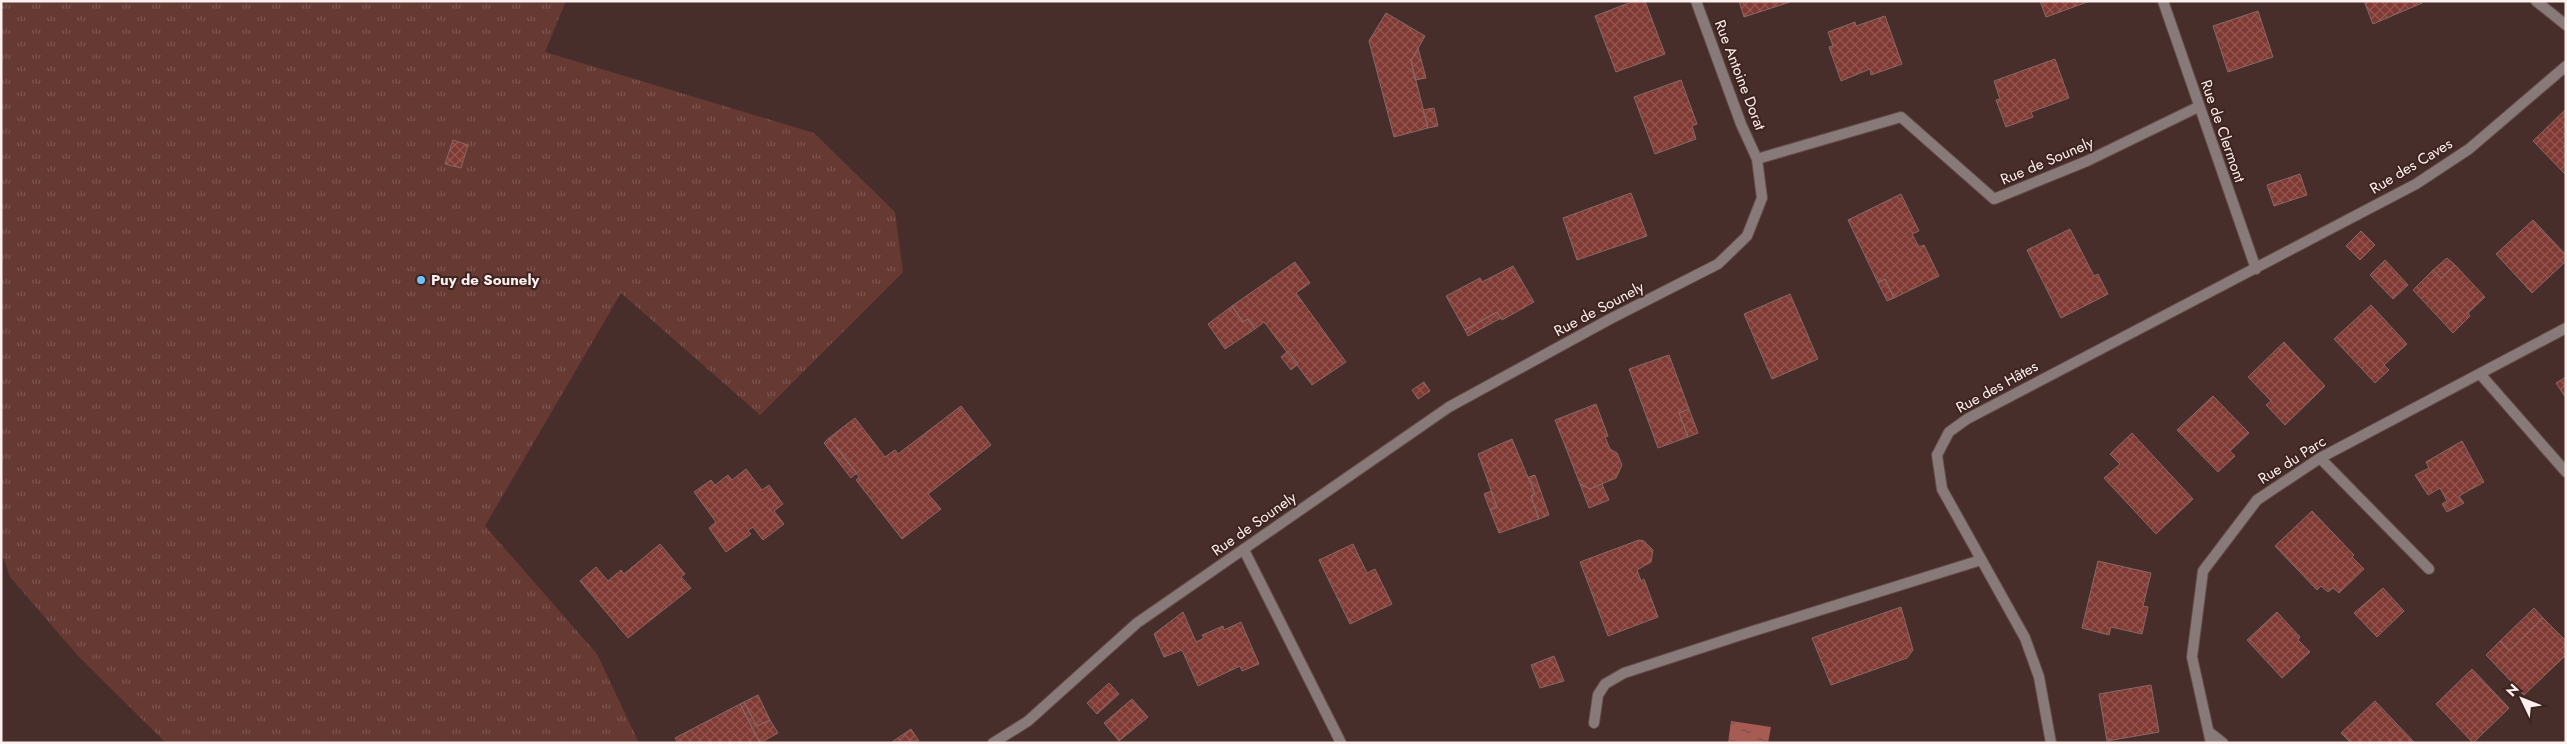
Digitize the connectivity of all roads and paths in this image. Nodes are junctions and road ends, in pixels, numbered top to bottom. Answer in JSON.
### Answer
{"nodes":[{"id":1,"x":1696,"y":1,"type":"edge"},
{"id":2,"x":2163,"y":1,"type":"edge"},
{"id":3,"x":2536,"y":1,"type":"edge"},
{"id":4,"x":2566,"y":24,"type":"edge"},
{"id":5,"x":2566,"y":66,"type":"edge"},
{"id":6,"x":2198,"y":107,"type":"junction"},
{"id":7,"x":1757,"y":159,"type":"junction"},
{"id":8,"x":2256,"y":270,"type":"junction"},
{"id":9,"x":2566,"y":328,"type":"edge"},
{"id":10,"x":2481,"y":375,"type":"junction"},
{"id":11,"x":2320,"y":458,"type":"junction"},
{"id":12,"x":2566,"y":472,"type":"edge"},
{"id":13,"x":1244,"y":550,"type":"junction"},
{"id":14,"x":1981,"y":560,"type":"junction"},
{"id":15,"x":2428,"y":570,"type":"dead end"},
{"id":16,"x":1594,"y":723,"type":"dead end"},
{"id":17,"x":2209,"y":732,"type":"junction"},
{"id":18,"x":993,"y":743,"type":"edge"},
{"id":19,"x":1341,"y":743,"type":"edge"},
{"id":20,"x":2051,"y":743,"type":"edge"},
{"id":21,"x":2211,"y":743,"type":"edge"},
{"id":22,"x":2223,"y":743,"type":"edge"}],
"edges":[{"from":1,"to":7,"type":"street","name":"Rue Antoine Dorat"},
{"from":2,"to":6,"type":"street","name":"Rue de Clermont"},
{"from":3,"to":4,"type":"street"},
{"from":5,"to":8,"type":"street","name":"Rue des Caves"},
{"from":6,"to":7,"type":"street","name":"Rue de Sounely"},
{"from":6,"to":8,"type":"street","name":"Rue de Clermont"},
{"from":7,"to":13,"type":"street","name":"Rue de Sounely"},
{"from":8,"to":14,"type":"street","name":"Rue des Hâtes"},
{"from":9,"to":10,"type":"street","name":"Rue du Parc"},
{"from":10,"to":11,"type":"street","name":"Rue du Parc"},
{"from":10,"to":12,"type":"street"},
{"from":11,"to":15,"type":"street"},
{"from":11,"to":17,"type":"street","name":"Rue du Parc"},
{"from":13,"to":18,"type":"street","name":"Rue de Sounely"},
{"from":13,"to":19,"type":"street"},
{"from":14,"to":16,"type":"street"},
{"from":14,"to":20,"type":"street","name":"Rue des Hâtes"},
{"from":17,"to":21,"type":"street","name":"Rue du Parc"},
{"from":17,"to":22,"type":"street"}]}
